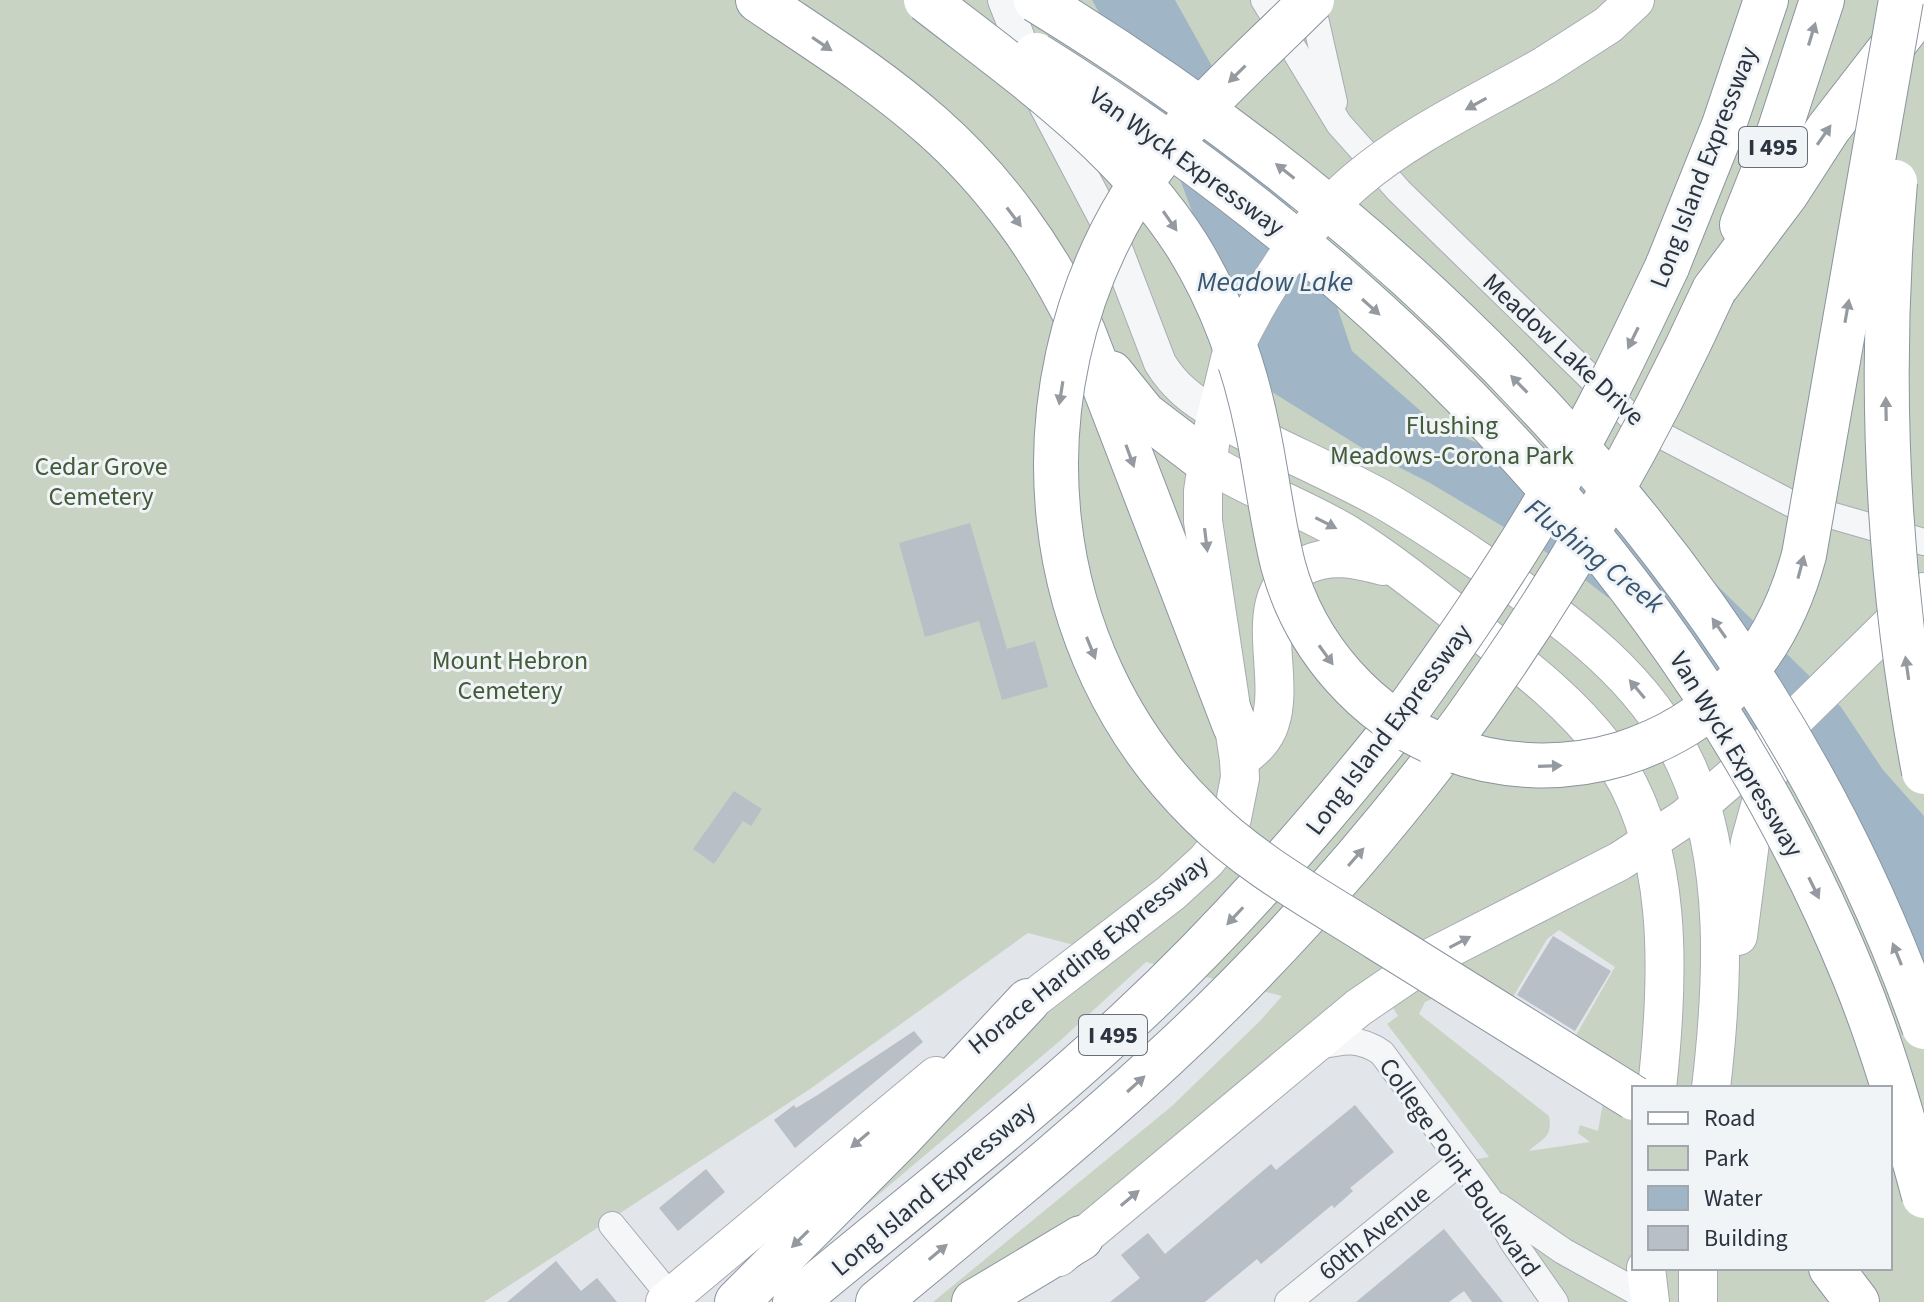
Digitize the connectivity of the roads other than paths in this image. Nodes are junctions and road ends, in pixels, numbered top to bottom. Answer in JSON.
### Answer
{"nodes":[{"id":1,"x":758,"y":0,"type":"edge"},
{"id":2,"x":926,"y":0,"type":"edge"},
{"id":3,"x":945,"y":0,"type":"edge"},
{"id":4,"x":1004,"y":0,"type":"edge"},
{"id":5,"x":1036,"y":0,"type":"edge"},
{"id":6,"x":1264,"y":0,"type":"edge"},
{"id":7,"x":1312,"y":0,"type":"edge"},
{"id":8,"x":1635,"y":0,"type":"edge"},
{"id":9,"x":1766,"y":0,"type":"edge"},
{"id":10,"x":1822,"y":0,"type":"edge"},
{"id":11,"x":1901,"y":0,"type":"edge"},
{"id":12,"x":1918,"y":0,"type":"edge"},
{"id":13,"x":1924,"y":5,"type":"edge"},
{"id":14,"x":1339,"y":124,"type":"junction"},
{"id":15,"x":1714,"y":290,"type":"junction"},
{"id":16,"x":1083,"y":331,"type":"junction"},
{"id":17,"x":1216,"y":414,"type":"junction"},
{"id":18,"x":1207,"y":462,"type":"junction"},
{"id":19,"x":1924,"y":542,"type":"edge"},
{"id":20,"x":1400,"y":570,"type":"junction"},
{"id":21,"x":1924,"y":592,"type":"edge"},
{"id":22,"x":1237,"y":743,"type":"junction"},
{"id":23,"x":1765,"y":762,"type":"junction"},
{"id":24,"x":1924,"y":772,"type":"edge"},
{"id":25,"x":1701,"y":806,"type":"junction"},
{"id":26,"x":1650,"y":842,"type":"junction"},
{"id":27,"x":1028,"y":1001,"type":"junction"},
{"id":28,"x":1924,"y":1027,"type":"edge"},
{"id":29,"x":1312,"y":1048,"type":"junction"},
{"id":30,"x":1713,"y":1074,"type":"edge"},
{"id":31,"x":1657,"y":1086,"type":"edge"},
{"id":32,"x":1632,"y":1097,"type":"edge"},
{"id":33,"x":1460,"y":1162,"type":"junction"},
{"id":34,"x":1924,"y":1196,"type":"edge"},
{"id":35,"x":1488,"y":1198,"type":"junction"},
{"id":36,"x":612,"y":1225,"type":"dead end"},
{"id":37,"x":1081,"y":1238,"type":"junction"},
{"id":38,"x":1698,"y":1270,"type":"edge"},
{"id":39,"x":1833,"y":1270,"type":"edge"},
{"id":40,"x":1650,"y":1293,"type":"edge"},
{"id":41,"x":668,"y":1299,"type":"edge"},
{"id":42,"x":737,"y":1302,"type":"edge"},
{"id":43,"x":795,"y":1302,"type":"edge"},
{"id":44,"x":878,"y":1302,"type":"edge"},
{"id":45,"x":974,"y":1302,"type":"edge"},
{"id":46,"x":1006,"y":1302,"type":"edge"},
{"id":47,"x":1288,"y":1302,"type":"edge"},
{"id":48,"x":1555,"y":1302,"type":"edge"},
{"id":49,"x":1698,"y":1302,"type":"edge"},
{"id":50,"x":1857,"y":1302,"type":"edge"}],
"edges":[{"from":1,"to":16,"type":"highway","one_way":true},
{"from":2,"to":11,"type":"highway","one_way":true,"bridge":true},
{"from":3,"to":34,"type":"highway","name":"Van Wyck Expressway","one_way":true,"bridge":true},
{"from":4,"to":17,"type":"street"},
{"from":28,"to":5,"type":"highway","name":"Van Wyck Expressway","one_way":true,"bridge":true},
{"from":6,"to":14,"type":"street","name":"Meadow Lake Drive"},
{"from":7,"to":14,"type":"street","name":"Meadow Lake Drive"},
{"from":7,"to":32,"type":"highway","one_way":true,"bridge":true},
{"from":8,"to":17,"type":"main road","name":"Horace Harding Expressway","one_way":true,"bridge":true},
{"from":9,"to":43,"type":"highway","name":"Long Island Expressway","number":"I 495","one_way":true,"bridge":true},
{"from":15,"to":10,"type":"highway","name":"Long Island Expressway","number":"I 495","one_way":true},
{"from":24,"to":12,"type":"highway","one_way":true,"bridge":true},
{"from":15,"to":13,"type":"highway","one_way":true},
{"from":14,"to":19,"type":"street","name":"Meadow Lake Drive"},
{"from":44,"to":15,"type":"highway","name":"Long Island Expressway","number":"I 495","one_way":true,"bridge":true},
{"from":16,"to":18,"type":"highway"},
{"from":16,"to":22,"type":"highway","one_way":true},
{"from":17,"to":18,"type":"main road","name":"Horace Harding Expressway"},
{"from":25,"to":17,"type":"main road","one_way":true},
{"from":18,"to":20,"type":"main road","one_way":true},
{"from":18,"to":22,"type":"main road","name":"Horace Harding Expressway","one_way":true},
{"from":20,"to":22,"type":"main road"},
{"from":20,"to":26,"type":"main road"},
{"from":21,"to":23,"type":"main road"},
{"from":22,"to":27,"type":"main road","name":"Horace Harding Expressway"},
{"from":23,"to":25,"type":"main road"},
{"from":23,"to":30,"type":"main road"},
{"from":25,"to":26,"type":"main road"},
{"from":25,"to":30,"type":"main road"},
{"from":29,"to":26,"type":"main road","one_way":true},
{"from":26,"to":31,"type":"main road"},
{"from":27,"to":41,"type":"main road","name":"Horace Harding Expressway","one_way":true},
{"from":27,"to":42,"type":"highway","one_way":true},
{"from":29,"to":33,"type":"street","name":"College Point Boulevard"},
{"from":37,"to":29,"type":"main road","one_way":true},
{"from":33,"to":35,"type":"street","name":"College Point Boulevard"},
{"from":33,"to":47,"type":"street","name":"60th Avenue"},
{"from":35,"to":40,"type":"street"},
{"from":35,"to":48,"type":"street","name":"College Point Boulevard"},
{"from":36,"to":41,"type":"street"},
{"from":37,"to":45,"type":"highway"},
{"from":37,"to":46,"type":"main road"},
{"from":38,"to":49,"type":"main road"},
{"from":39,"to":50,"type":"highway"}]}
